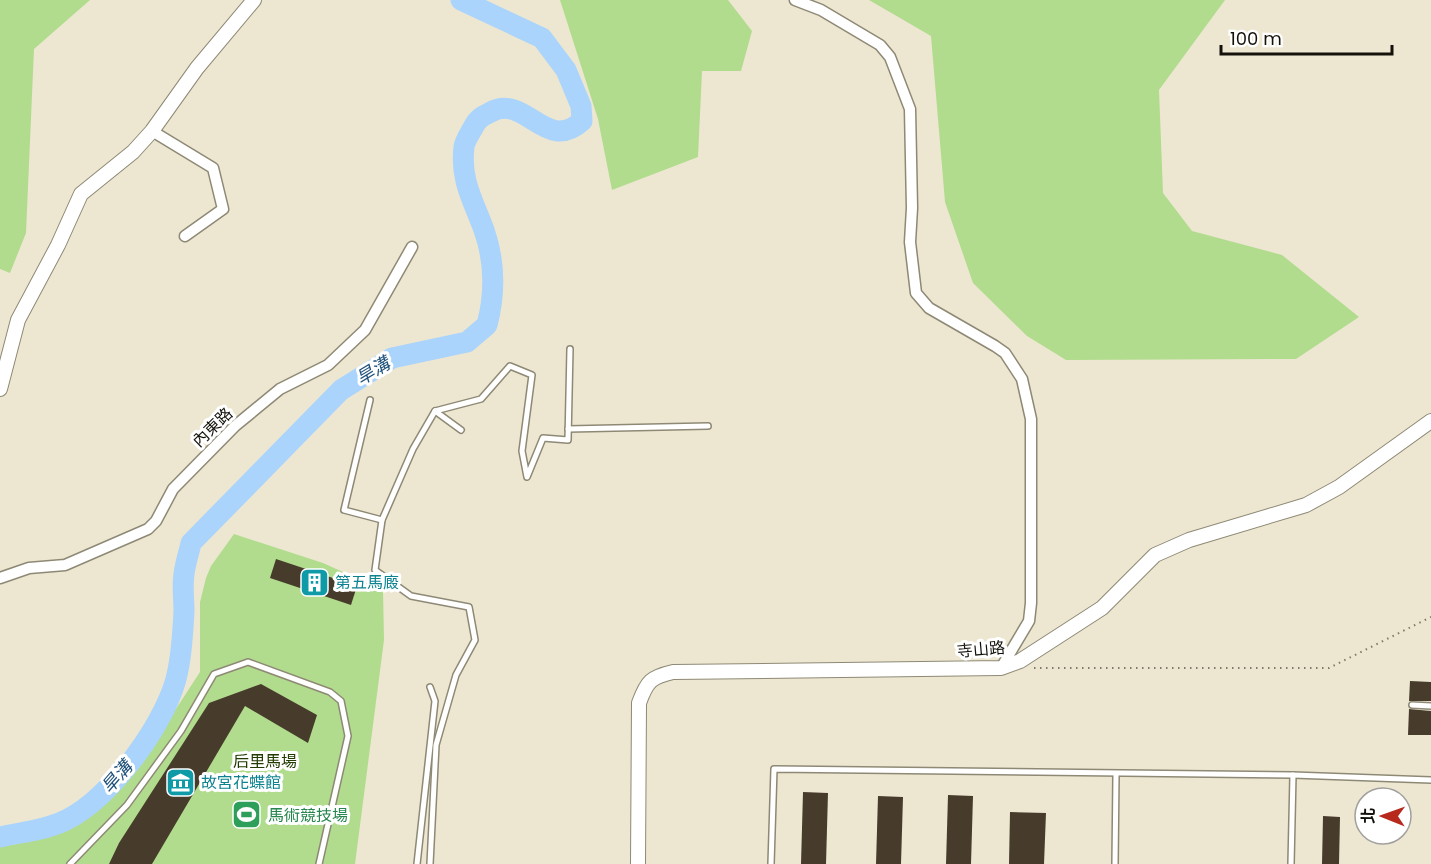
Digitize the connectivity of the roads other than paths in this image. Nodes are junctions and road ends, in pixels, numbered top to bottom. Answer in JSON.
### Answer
{"nodes":[{"id":1,"x":254,"y":0,"type":"edge"},
{"id":2,"x":795,"y":0,"type":"edge"},
{"id":3,"x":152,"y":132,"type":"junction"},
{"id":4,"x":185,"y":237,"type":"dead end"},
{"id":5,"x":412,"y":247,"type":"dead end"},
{"id":6,"x":570,"y":349,"type":"dead end"},
{"id":7,"x":0,"y":389,"type":"edge"},
{"id":8,"x":370,"y":400,"type":"dead end"},
{"id":9,"x":435,"y":411,"type":"junction"},
{"id":10,"x":1431,"y":421,"type":"edge"},
{"id":11,"x":708,"y":426,"type":"dead end"},
{"id":12,"x":568,"y":429,"type":"junction"},
{"id":13,"x":461,"y":430,"type":"dead end"},
{"id":14,"x":382,"y":520,"type":"junction"},
{"id":15,"x":0,"y":578,"type":"edge"},
{"id":16,"x":1001,"y":668,"type":"junction"},
{"id":17,"x":430,"y":687,"type":"dead end"},
{"id":18,"x":1413,"y":705,"type":"dead end"},
{"id":19,"x":1431,"y":706,"type":"edge"},
{"id":20,"x":1116,"y":775,"type":"junction"},
{"id":21,"x":1293,"y":775,"type":"junction"},
{"id":22,"x":1431,"y":780,"type":"edge"},
{"id":23,"x":70,"y":864,"type":"edge"},
{"id":24,"x":319,"y":864,"type":"edge"},
{"id":25,"x":417,"y":864,"type":"edge"},
{"id":26,"x":430,"y":864,"type":"edge"},
{"id":27,"x":638,"y":864,"type":"edge"},
{"id":28,"x":771,"y":864,"type":"edge"},
{"id":29,"x":1115,"y":864,"type":"edge"},
{"id":30,"x":1291,"y":864,"type":"edge"}],
"edges":[{"from":1,"to":3,"type":"street"},
{"from":2,"to":16,"type":"street"},
{"from":3,"to":4,"type":"street"},
{"from":3,"to":7,"type":"street"},
{"from":5,"to":15,"type":"street","name":"內東路"},
{"from":6,"to":12,"type":"lane"},
{"from":8,"to":14,"type":"lane"},
{"from":9,"to":12,"type":"lane"},
{"from":9,"to":13,"type":"lane"},
{"from":9,"to":14,"type":"lane"},
{"from":10,"to":16,"type":"street","name":"寺山路"},
{"from":11,"to":12,"type":"lane"},
{"from":14,"to":26,"type":"lane"},
{"from":16,"to":27,"type":"street","name":"寺山路"},
{"from":17,"to":25,"type":"lane"},
{"from":18,"to":19,"type":"lane"},
{"from":20,"to":21,"type":"lane"},
{"from":20,"to":28,"type":"lane"},
{"from":20,"to":29,"type":"lane"},
{"from":21,"to":22,"type":"lane"},
{"from":21,"to":30,"type":"lane"},
{"from":23,"to":24,"type":"lane"}]}
